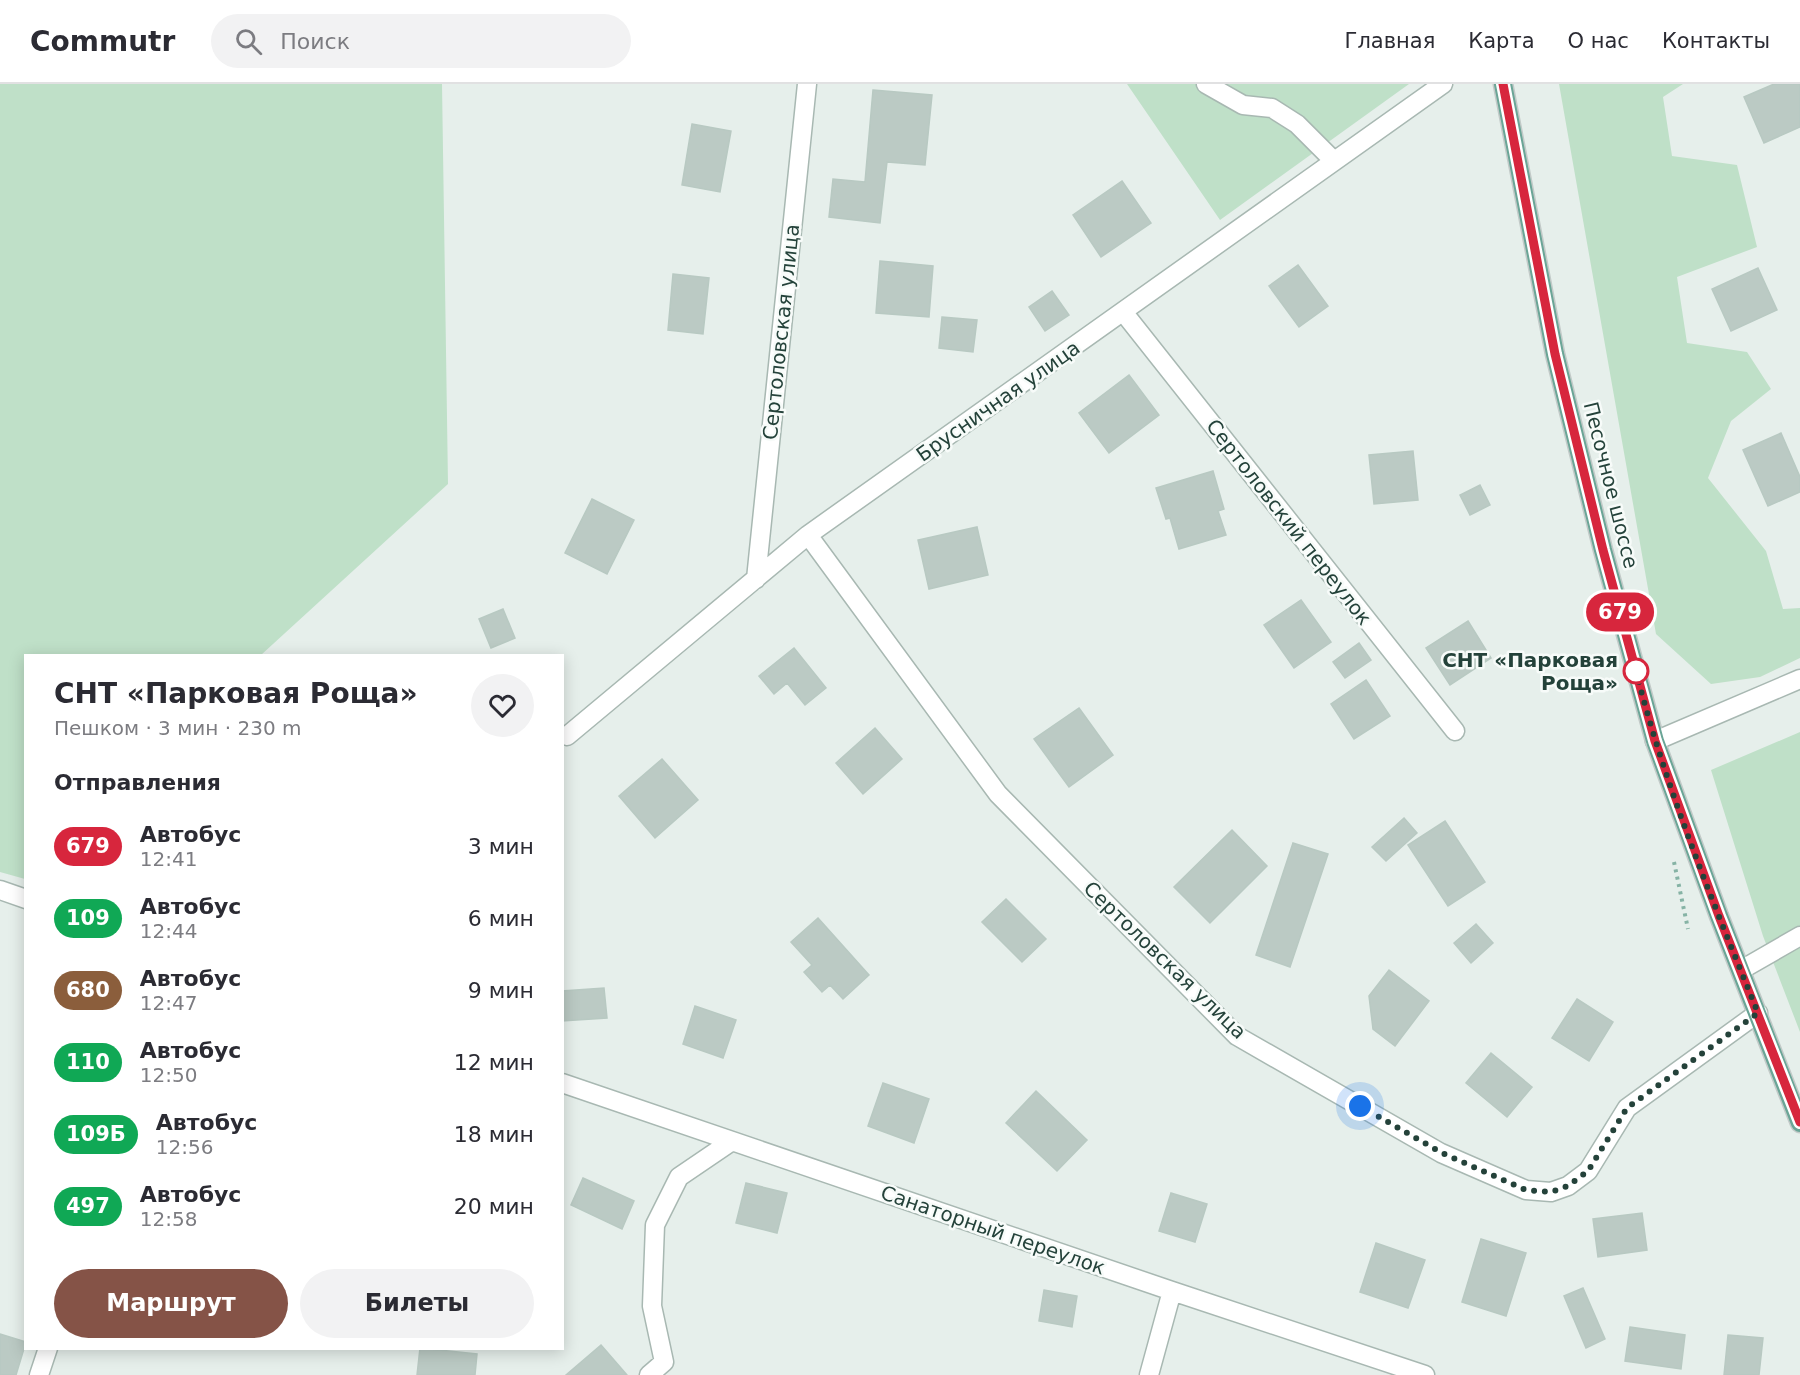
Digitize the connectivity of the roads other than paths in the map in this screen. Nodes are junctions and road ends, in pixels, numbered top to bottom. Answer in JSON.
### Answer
{"nodes":[{"id":1,"x":807,"y":84,"type":"edge"},
{"id":2,"x":1206,"y":84,"type":"edge"},
{"id":3,"x":1443,"y":84,"type":"edge"},
{"id":4,"x":1503,"y":84,"type":"edge"},
{"id":5,"x":1334,"y":161,"type":"junction"},
{"id":6,"x":1124,"y":313,"type":"junction"},
{"id":7,"x":808,"y":535,"type":"junction"},
{"id":8,"x":756,"y":579,"type":"junction"},
{"id":9,"x":1800,"y":679,"type":"edge"},
{"id":10,"x":1455,"y":731,"type":"dead end"},
{"id":11,"x":567,"y":736,"type":"dead end"},
{"id":12,"x":1655,"y":741,"type":"junction"},
{"id":13,"x":0,"y":890,"type":"edge"},
{"id":14,"x":24,"y":898,"type":"edge"},
{"id":15,"x":1800,"y":936,"type":"edge"},
{"id":16,"x":1741,"y":970,"type":"junction"},
{"id":17,"x":1758,"y":1013,"type":"junction"},
{"id":18,"x":564,"y":1084,"type":"edge"},
{"id":19,"x":1800,"y":1123,"type":"edge"},
{"id":20,"x":732,"y":1141,"type":"junction"},
{"id":21,"x":1172,"y":1291,"type":"junction"},
{"id":22,"x":47,"y":1350,"type":"edge"},
{"id":23,"x":39,"y":1375,"type":"edge"},
{"id":24,"x":649,"y":1375,"type":"edge"},
{"id":25,"x":1149,"y":1375,"type":"edge"},
{"id":26,"x":1425,"y":1375,"type":"edge"}],
"edges":[{"from":1,"to":8,"type":"street","name":"Сертоловская улица"},
{"from":2,"to":5,"type":"street"},
{"from":3,"to":5,"type":"street","name":"Брусничная улица"},
{"from":4,"to":12,"type":"main road","name":"Песочное шоссе"},
{"from":5,"to":6,"type":"street","name":"Брусничная улица"},
{"from":6,"to":7,"type":"street","name":"Брусничная улица"},
{"from":6,"to":10,"type":"street","name":"Сертоловский переулок"},
{"from":7,"to":8,"type":"street","name":"Брусничная улица"},
{"from":7,"to":17,"type":"street","name":"Сертоловская улица"},
{"from":8,"to":11,"type":"street","name":"Брусничная улица"},
{"from":9,"to":12,"type":"street"},
{"from":12,"to":16,"type":"main road","name":"Песочное шоссе"},
{"from":13,"to":14,"type":"street"},
{"from":15,"to":16,"type":"street"},
{"from":16,"to":17,"type":"main road","name":"Песочное шоссе"},
{"from":17,"to":19,"type":"main road","name":"Песочное шоссе"},
{"from":18,"to":20,"type":"street","name":"Санаторный переулок"},
{"from":20,"to":21,"type":"street","name":"Санаторный переулок"},
{"from":20,"to":24,"type":"street"},
{"from":21,"to":25,"type":"street"},
{"from":21,"to":26,"type":"street","name":"Санаторный переулок"},
{"from":22,"to":23,"type":"street"}]}
